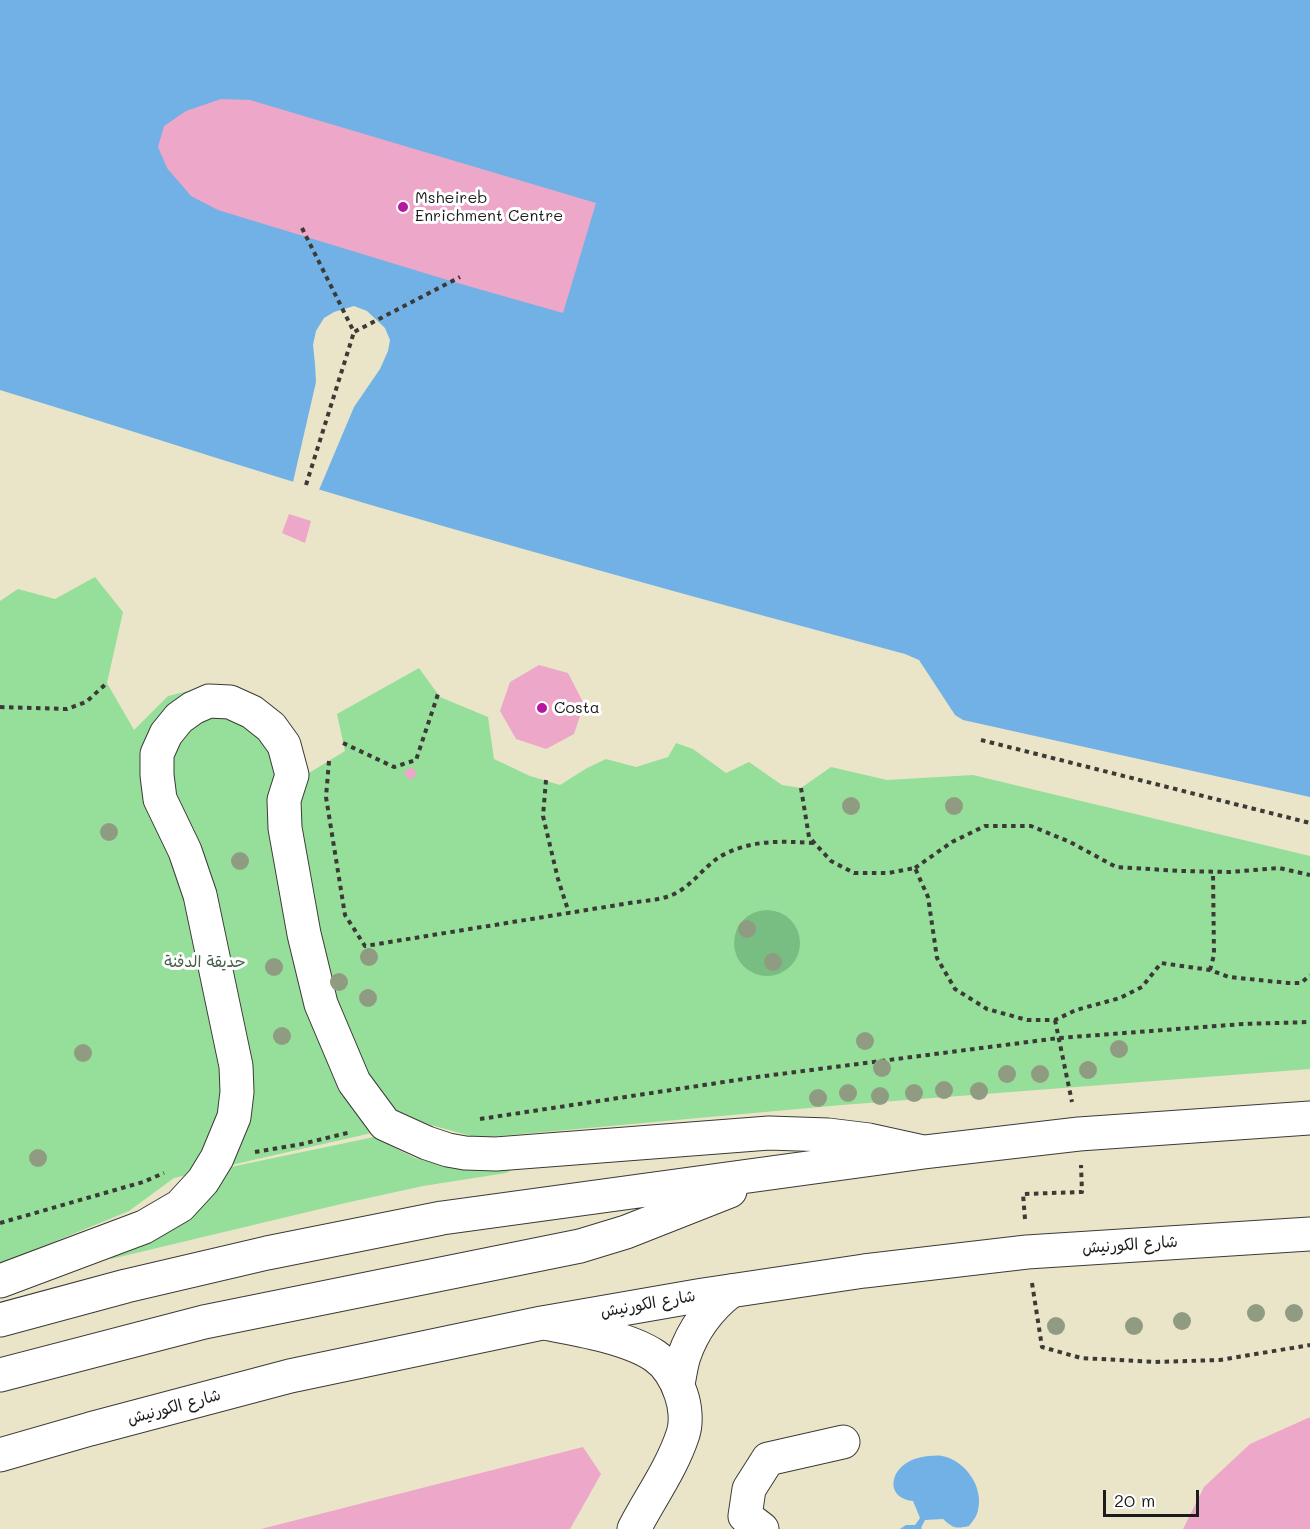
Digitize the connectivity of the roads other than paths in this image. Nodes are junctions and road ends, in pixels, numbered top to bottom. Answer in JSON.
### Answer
{"nodes":[{"id":1,"x":1310,"y":1118,"type":"edge"},
{"id":2,"x":924,"y":1152,"type":"junction"},
{"id":3,"x":767,"y":1174,"type":"junction"},
{"id":4,"x":1310,"y":1234,"type":"edge"},
{"id":5,"x":0,"y":1281,"type":"edge"},
{"id":6,"x":731,"y":1291,"type":"junction"},
{"id":7,"x":0,"y":1320,"type":"edge"},
{"id":8,"x":542,"y":1323,"type":"junction"},
{"id":9,"x":0,"y":1375,"type":"edge"},
{"id":10,"x":678,"y":1384,"type":"junction"},
{"id":11,"x":843,"y":1442,"type":"dead end"},
{"id":12,"x":0,"y":1455,"type":"edge"},
{"id":13,"x":749,"y":1525,"type":"edge"},
{"id":14,"x":634,"y":1529,"type":"edge"}],
"edges":[{"from":1,"to":2,"type":"main road"},
{"from":2,"to":3,"type":"main road"},
{"from":2,"to":5,"type":"main road"},
{"from":3,"to":7,"type":"main road"},
{"from":3,"to":9,"type":"main road"},
{"from":4,"to":6,"type":"main road","name":"شارع الكورنيش"},
{"from":6,"to":8,"type":"main road","name":"شارع الكورنيش"},
{"from":6,"to":10,"type":"main road"},
{"from":8,"to":10,"type":"main road"},
{"from":8,"to":12,"type":"main road","name":"شارع الكورنيش"},
{"from":10,"to":14,"type":"main road"},
{"from":11,"to":13,"type":"main road"}]}
